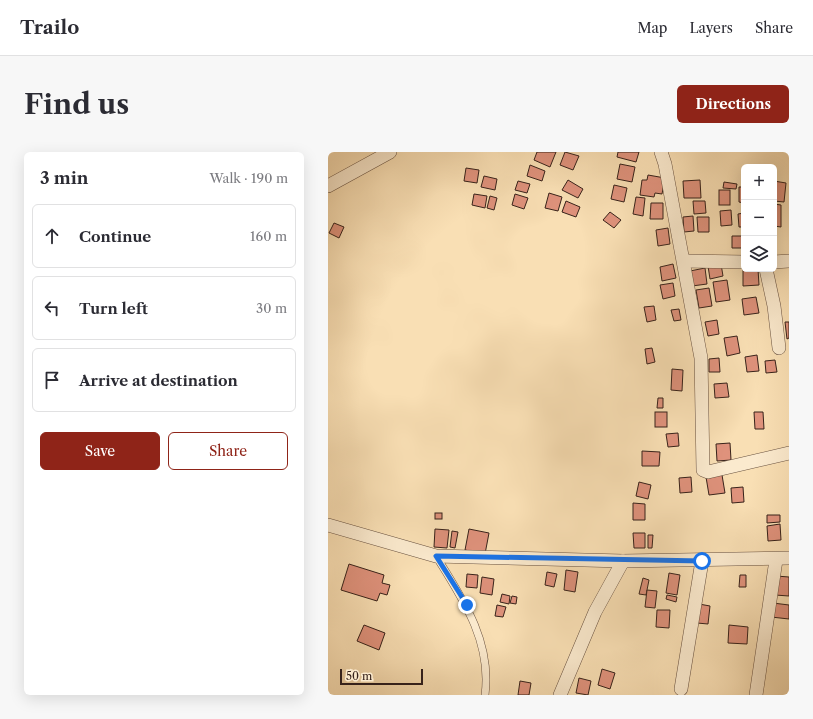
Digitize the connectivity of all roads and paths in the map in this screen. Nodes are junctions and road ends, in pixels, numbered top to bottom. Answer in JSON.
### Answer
{"nodes":[{"id":1,"x":390,"y":152,"type":"edge"},
{"id":2,"x":661,"y":152,"type":"edge"},
{"id":3,"x":328,"y":186,"type":"edge"},
{"id":4,"x":684,"y":261,"type":"junction"},
{"id":5,"x":789,"y":261,"type":"edge"},
{"id":6,"x":741,"y":262,"type":"edge"},
{"id":7,"x":777,"y":262,"type":"edge"},
{"id":8,"x":767,"y":272,"type":"edge"},
{"id":9,"x":779,"y":348,"type":"dead end"},
{"id":10,"x":789,"y":453,"type":"edge"},
{"id":11,"x":328,"y":525,"type":"edge"},
{"id":12,"x":436,"y":556,"type":"junction"},
{"id":13,"x":783,"y":559,"type":"edge"},
{"id":14,"x":623,"y":561,"type":"junction"},
{"id":15,"x":702,"y":561,"type":"junction"},
{"id":16,"x":681,"y":689,"type":"dead end"},
{"id":17,"x":485,"y":695,"type":"edge"},
{"id":18,"x":560,"y":695,"type":"edge"},
{"id":19,"x":756,"y":695,"type":"edge"}],
"edges":[{"from":1,"to":3,"type":"street"},
{"from":2,"to":4,"type":"street"},
{"from":4,"to":6,"type":"street"},
{"from":4,"to":10,"type":"street"},
{"from":5,"to":7,"type":"street"},
{"from":8,"to":9,"type":"street"},
{"from":11,"to":12,"type":"street"},
{"from":12,"to":14,"type":"street"},
{"from":12,"to":17,"type":"lane"},
{"from":13,"to":15,"type":"street"},
{"from":13,"to":19,"type":"street"},
{"from":14,"to":15,"type":"street"},
{"from":14,"to":18,"type":"street"},
{"from":15,"to":16,"type":"street"}]}
